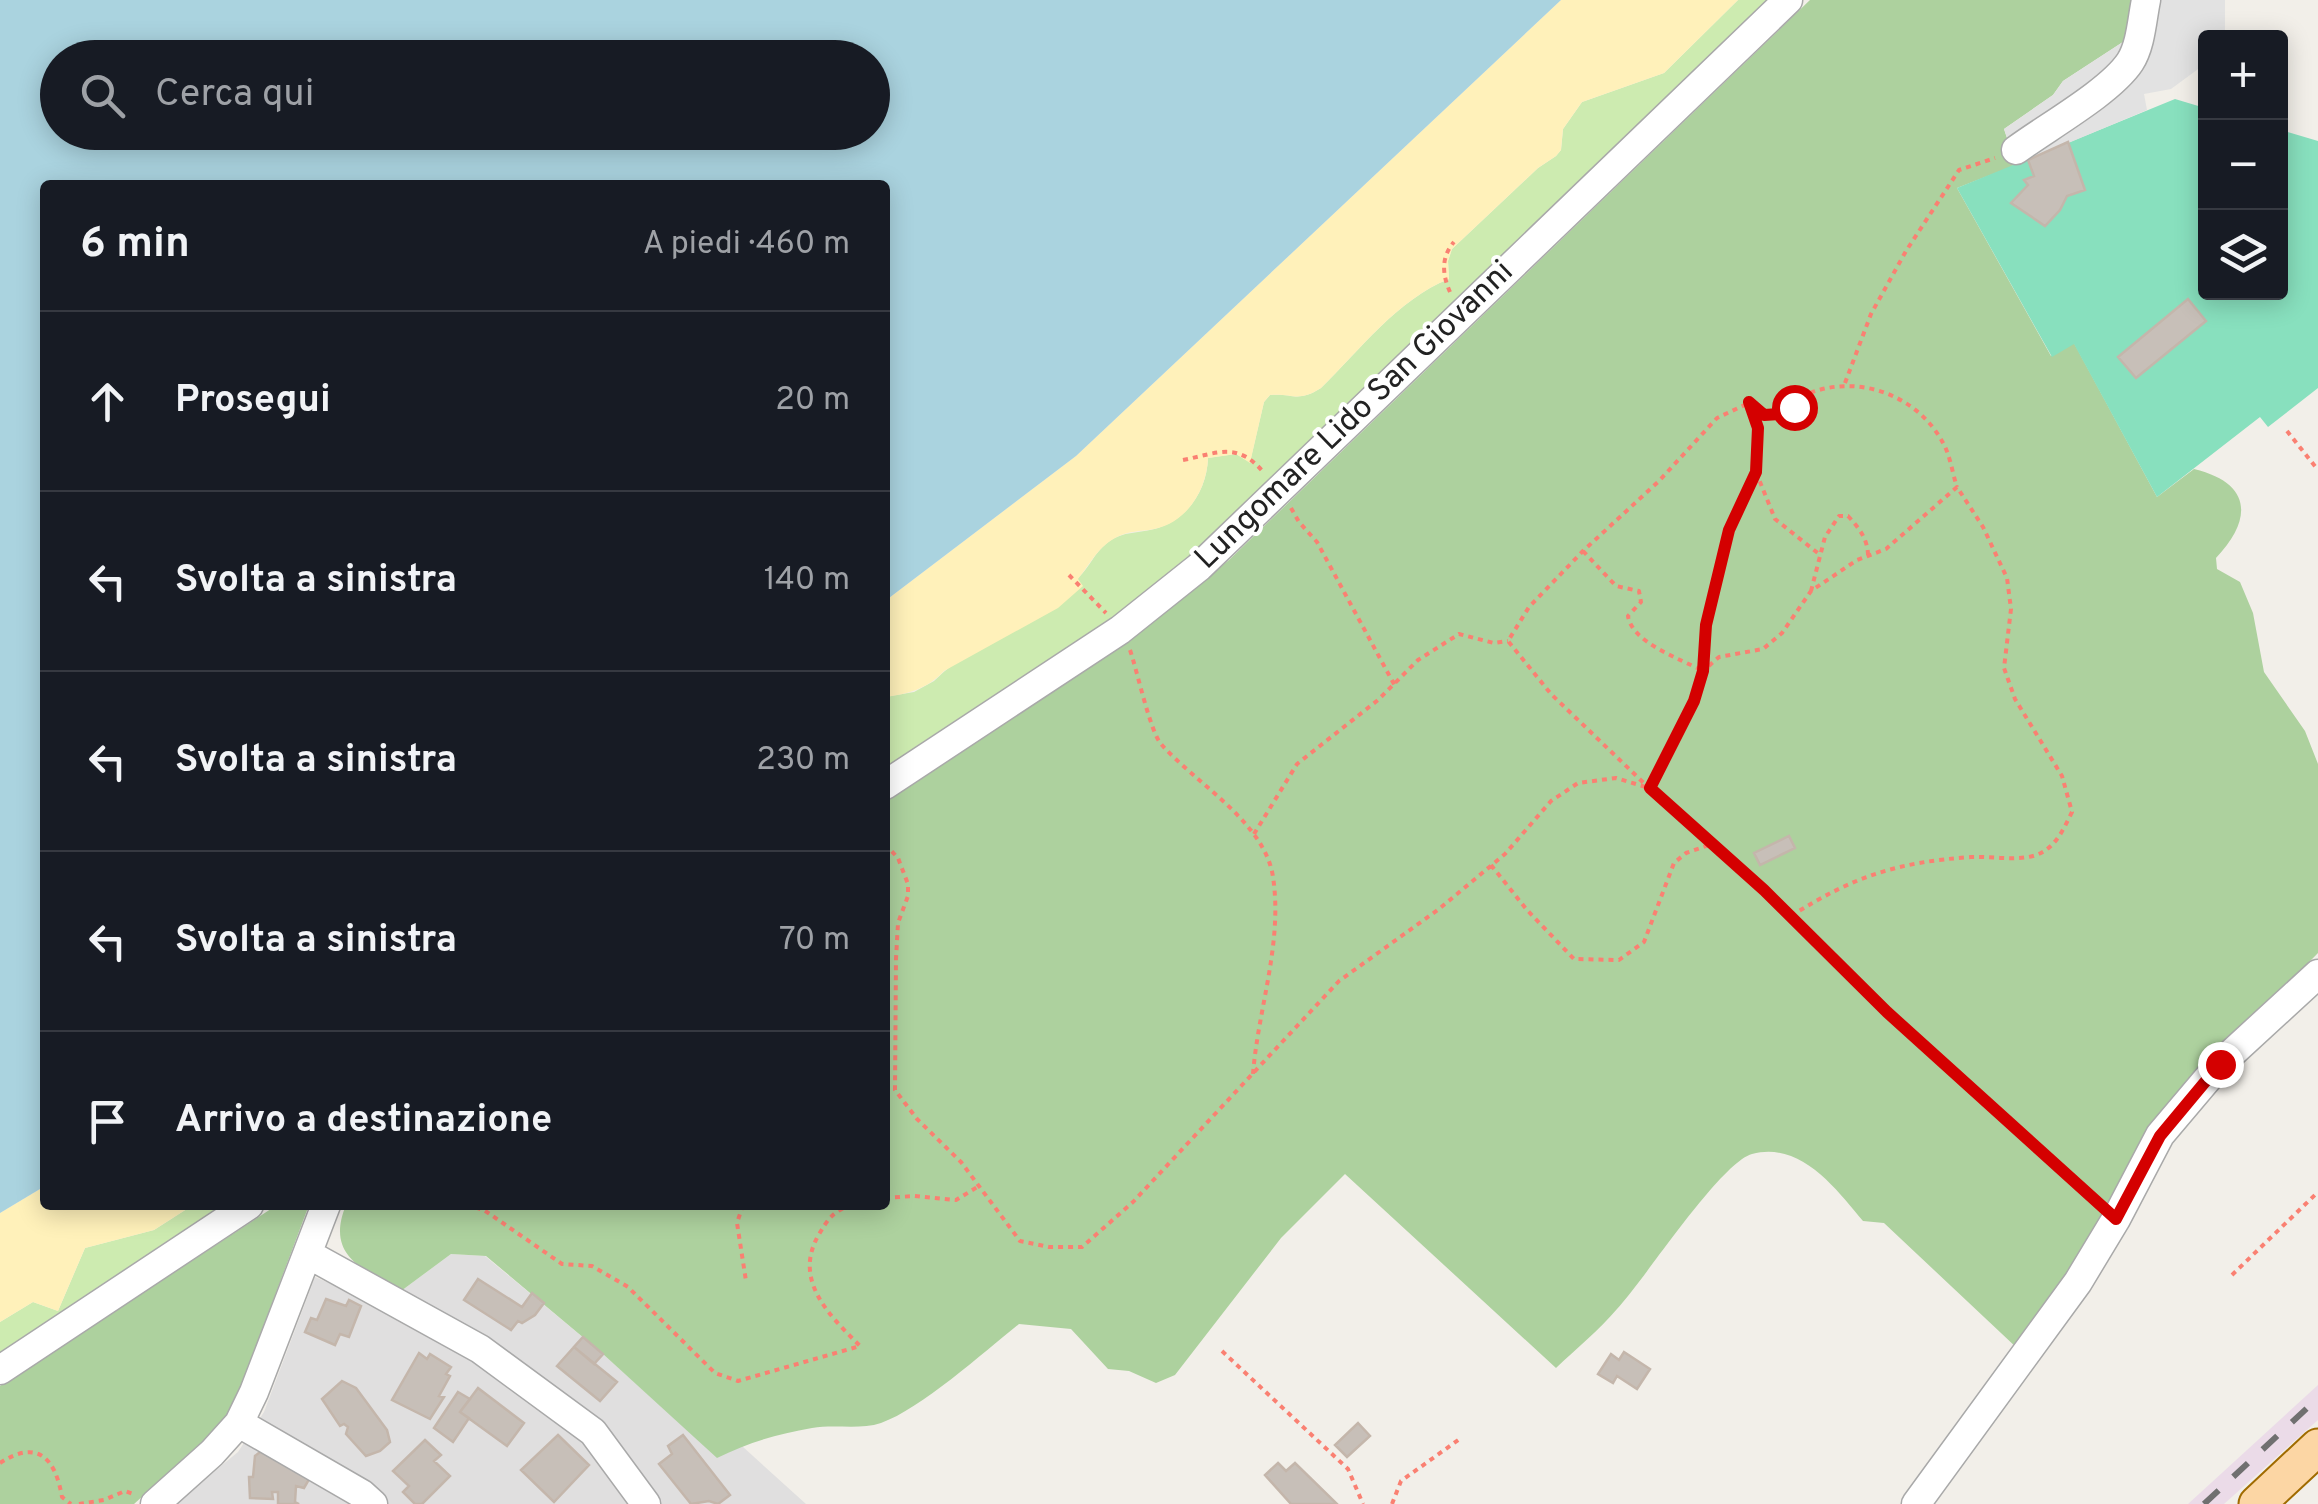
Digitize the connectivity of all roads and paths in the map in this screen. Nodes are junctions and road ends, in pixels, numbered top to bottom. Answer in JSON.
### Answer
{"nodes":[{"id":1,"x":1788,"y":0,"type":"edge"},
{"id":2,"x":2146,"y":0,"type":"edge"},
{"id":3,"x":2016,"y":150,"type":"joint"},
{"id":4,"x":1454,"y":242,"type":"dead end"},
{"id":5,"x":1464,"y":312,"type":"junction"},
{"id":6,"x":1845,"y":383,"type":"junction"},
{"id":7,"x":1749,"y":402,"type":"junction"},
{"id":8,"x":2287,"y":431,"type":"dead end"},
{"id":9,"x":1183,"y":460,"type":"dead end"},
{"id":10,"x":2318,"y":470,"type":"edge"},
{"id":11,"x":1756,"y":472,"type":"junction"},
{"id":12,"x":1957,"y":487,"type":"junction"},
{"id":13,"x":1280,"y":491,"type":"junction"},
{"id":14,"x":1583,"y":551,"type":"junction"},
{"id":15,"x":1819,"y":554,"type":"junction"},
{"id":16,"x":1868,"y":556,"type":"junction"},
{"id":17,"x":1068,"y":574,"type":"dead end"},
{"id":18,"x":1811,"y":590,"type":"junction"},
{"id":19,"x":1120,"y":630,"type":"junction"},
{"id":20,"x":1508,"y":641,"type":"junction"},
{"id":21,"x":1703,"y":671,"type":"junction"},
{"id":22,"x":1395,"y":686,"type":"junction"},
{"id":23,"x":890,"y":783,"type":"edge"},
{"id":24,"x":1650,"y":788,"type":"junction"},
{"id":25,"x":1254,"y":835,"type":"junction"},
{"id":26,"x":1712,"y":844,"type":"junction"},
{"id":27,"x":890,"y":849,"type":"edge"},
{"id":28,"x":1492,"y":865,"type":"junction"},
{"id":29,"x":1791,"y":916,"type":"junction"},
{"id":30,"x":2318,"y":974,"type":"edge"},
{"id":31,"x":1253,"y":1074,"type":"junction"},
{"id":32,"x":979,"y":1186,"type":"junction"},
{"id":33,"x":2318,"y":1192,"type":"edge"},
{"id":34,"x":890,"y":1198,"type":"edge"},
{"id":35,"x":241,"y":1210,"type":"edge"},
{"id":36,"x":324,"y":1210,"type":"edge"},
{"id":37,"x":484,"y":1210,"type":"edge"},
{"id":38,"x":741,"y":1210,"type":"edge"},
{"id":39,"x":838,"y":1210,"type":"edge"},
{"id":40,"x":2116,"y":1219,"type":"junction"},
{"id":41,"x":308,"y":1254,"type":"junction"},
{"id":42,"x":2232,"y":1275,"type":"dead end"},
{"id":43,"x":746,"y":1281,"type":"dead end"},
{"id":44,"x":1222,"y":1351,"type":"dead end"},
{"id":45,"x":0,"y":1370,"type":"edge"},
{"id":46,"x":239,"y":1423,"type":"junction"},
{"id":47,"x":1461,"y":1438,"type":"dead end"},
{"id":48,"x":2318,"y":1447,"type":"edge"},
{"id":49,"x":0,"y":1463,"type":"edge"},
{"id":50,"x":71,"y":1504,"type":"edge"},
{"id":51,"x":79,"y":1504,"type":"edge"},
{"id":52,"x":140,"y":1504,"type":"edge"},
{"id":53,"x":155,"y":1504,"type":"edge"},
{"id":54,"x":373,"y":1504,"type":"edge"},
{"id":55,"x":646,"y":1504,"type":"edge"},
{"id":56,"x":1363,"y":1504,"type":"edge"},
{"id":57,"x":1392,"y":1504,"type":"edge"},
{"id":58,"x":1916,"y":1504,"type":"edge"},
{"id":59,"x":2257,"y":1504,"type":"edge"}],
"edges":[{"from":1,"to":5,"type":"street","name":"Lungomare Lido San Giovanni"},
{"from":2,"to":3,"type":"street"},
{"from":3,"to":6,"type":"path"},
{"from":4,"to":5,"type":"path"},
{"from":5,"to":13,"type":"street","name":"Lungomare Lido San Giovanni"},
{"from":6,"to":7,"type":"path"},
{"from":6,"to":12,"type":"path"},
{"from":7,"to":11,"type":"path"},
{"from":7,"to":14,"type":"path"},
{"from":8,"to":10,"type":"path"},
{"from":9,"to":13,"type":"path"},
{"from":11,"to":15,"type":"path"},
{"from":11,"to":21,"type":"path"},
{"from":12,"to":16,"type":"path"},
{"from":12,"to":29,"type":"path"},
{"from":13,"to":19,"type":"street","name":"Lungomare Lido San Giovanni"},
{"from":13,"to":22,"type":"path"},
{"from":14,"to":20,"type":"path"},
{"from":14,"to":21,"type":"path"},
{"from":15,"to":16,"type":"path"},
{"from":15,"to":18,"type":"path"},
{"from":16,"to":18,"type":"path"},
{"from":17,"to":19,"type":"path"},
{"from":18,"to":21,"type":"path"},
{"from":19,"to":23,"type":"street","name":"Lungomare Lido San Giovanni"},
{"from":19,"to":25,"type":"path"},
{"from":20,"to":22,"type":"path"},
{"from":20,"to":24,"type":"path"},
{"from":21,"to":24,"type":"path"},
{"from":22,"to":25,"type":"path"},
{"from":24,"to":26,"type":"path"},
{"from":24,"to":28,"type":"path"},
{"from":25,"to":31,"type":"path"},
{"from":26,"to":28,"type":"path"},
{"from":26,"to":29,"type":"path"},
{"from":27,"to":32,"type":"path"},
{"from":28,"to":31,"type":"path"},
{"from":29,"to":40,"type":"path"},
{"from":30,"to":40,"type":"street"},
{"from":31,"to":32,"type":"path"},
{"from":32,"to":34,"type":"path"},
{"from":33,"to":42,"type":"path"},
{"from":35,"to":45,"type":"street"},
{"from":36,"to":41,"type":"street"},
{"from":37,"to":39,"type":"path"},
{"from":38,"to":43,"type":"path"},
{"from":40,"to":58,"type":"street"},
{"from":41,"to":46,"type":"street"},
{"from":41,"to":55,"type":"street"},
{"from":44,"to":56,"type":"path"},
{"from":46,"to":53,"type":"street"},
{"from":46,"to":54,"type":"street"},
{"from":47,"to":57,"type":"path"},
{"from":48,"to":59,"type":"main road"},
{"from":49,"to":50,"type":"path"},
{"from":51,"to":52,"type":"path"}]}
